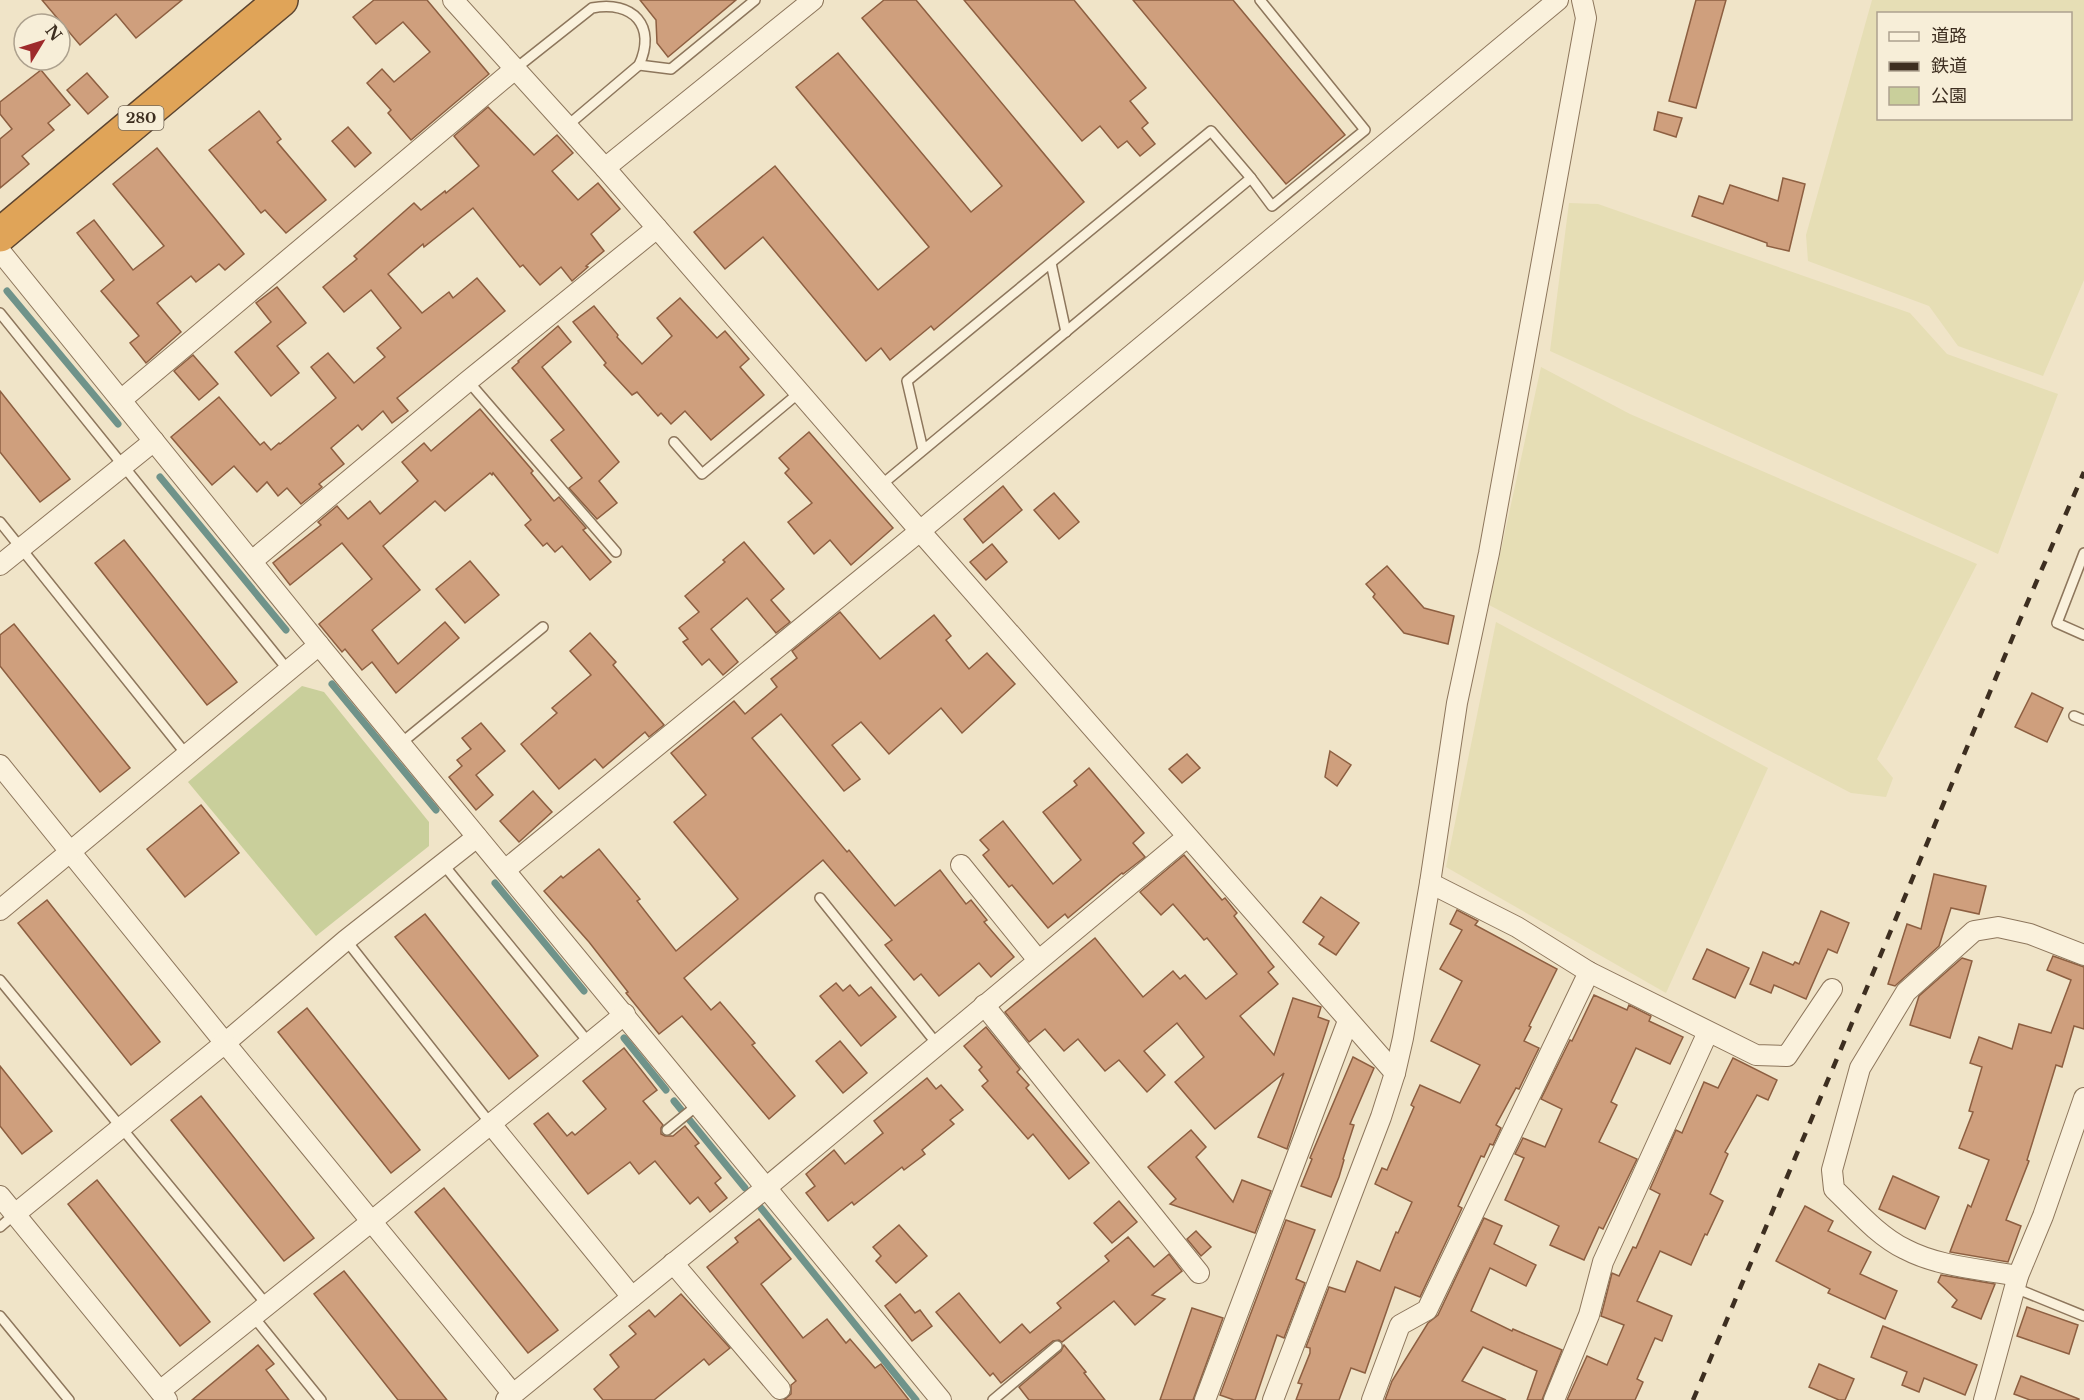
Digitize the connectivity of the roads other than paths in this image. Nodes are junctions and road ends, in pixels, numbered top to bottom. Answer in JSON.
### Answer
{"nodes":[{"id":1,"x":281,"y":0,"type":"edge"},
{"id":2,"x":453,"y":0,"type":"edge"},
{"id":3,"x":754,"y":0,"type":"edge"},
{"id":4,"x":813,"y":0,"type":"edge"},
{"id":5,"x":1260,"y":0,"type":"edge"},
{"id":6,"x":1558,"y":0,"type":"edge"},
{"id":7,"x":1582,"y":0,"type":"edge"},
{"id":8,"x":639,"y":64,"type":"junction"},
{"id":9,"x":515,"y":69,"type":"junction"},
{"id":10,"x":567,"y":126,"type":"junction"},
{"id":11,"x":605,"y":168,"type":"junction"},
{"id":12,"x":1251,"y":178,"type":"junction"},
{"id":13,"x":657,"y":228,"type":"junction"},
{"id":14,"x":0,"y":235,"type":"edge"},
{"id":15,"x":0,"y":251,"type":"edge"},
{"id":16,"x":1051,"y":262,"type":"junction"},
{"id":17,"x":0,"y":314,"type":"edge"},
{"id":18,"x":1066,"y":332,"type":"junction"},
{"id":19,"x":468,"y":381,"type":"junction"},
{"id":20,"x":800,"y":392,"type":"junction"},
{"id":21,"x":121,"y":400,"type":"junction"},
{"id":22,"x":154,"y":441,"type":"junction"},
{"id":23,"x":674,"y":442,"type":"dead end"},
{"id":24,"x":922,"y":450,"type":"junction"},
{"id":25,"x":123,"y":466,"type":"junction"},
{"id":26,"x":880,"y":486,"type":"junction"},
{"id":27,"x":0,"y":522,"type":"edge"},
{"id":28,"x":920,"y":531,"type":"junction"},
{"id":29,"x":21,"y":548,"type":"junction"},
{"id":30,"x":616,"y":552,"type":"dead end"},
{"id":31,"x":2084,"y":553,"type":"edge"},
{"id":32,"x":252,"y":561,"type":"junction"},
{"id":33,"x":0,"y":565,"type":"edge"},
{"id":34,"x":543,"y":627,"type":"dead end"},
{"id":35,"x":2084,"y":634,"type":"edge"},
{"id":36,"x":319,"y":645,"type":"junction"},
{"id":37,"x":288,"y":670,"type":"junction"},
{"id":38,"x":2074,"y":716,"type":"dead end"},
{"id":39,"x":2084,"y":720,"type":"edge"},
{"id":40,"x":400,"y":744,"type":"junction"},
{"id":41,"x":186,"y":754,"type":"junction"},
{"id":42,"x":0,"y":765,"type":"edge"},
{"id":43,"x":477,"y":837,"type":"junction"},
{"id":44,"x":1186,"y":837,"type":"junction"},
{"id":45,"x":71,"y":853,"type":"junction"},
{"id":46,"x":443,"y":864,"type":"junction"},
{"id":47,"x":961,"y":865,"type":"dead end"},
{"id":48,"x":505,"y":870,"type":"junction"},
{"id":49,"x":1430,"y":883,"type":"junction"},
{"id":50,"x":820,"y":898,"type":"dead end"},
{"id":51,"x":0,"y":910,"type":"edge"},
{"id":52,"x":346,"y":940,"type":"junction"},
{"id":53,"x":2084,"y":955,"type":"edge"},
{"id":54,"x":1038,"y":960,"type":"junction"},
{"id":55,"x":1588,"y":972,"type":"junction"},
{"id":56,"x":0,"y":980,"type":"edge"},
{"id":57,"x":1832,"y":989,"type":"dead end"},
{"id":58,"x":984,"y":1005,"type":"junction"},
{"id":59,"x":625,"y":1014,"type":"junction"},
{"id":60,"x":1348,"y":1021,"type":"junction"},
{"id":61,"x":1708,"y":1032,"type":"junction"},
{"id":62,"x":225,"y":1043,"type":"junction"},
{"id":63,"x":589,"y":1043,"type":"junction"},
{"id":64,"x":937,"y":1044,"type":"junction"},
{"id":65,"x":1395,"y":1073,"type":"junction"},
{"id":66,"x":2084,"y":1098,"type":"edge"},
{"id":67,"x":694,"y":1108,"type":"junction"},
{"id":68,"x":490,"y":1123,"type":"junction"},
{"id":69,"x":121,"y":1127,"type":"junction"},
{"id":70,"x":667,"y":1130,"type":"dead end"},
{"id":71,"x":767,"y":1186,"type":"junction"},
{"id":72,"x":0,"y":1196,"type":"edge"},
{"id":73,"x":7,"y":1221,"type":"edge"},
{"id":74,"x":372,"y":1221,"type":"junction"},
{"id":75,"x":673,"y":1263,"type":"junction"},
{"id":76,"x":1199,"y":1273,"type":"dead end"},
{"id":77,"x":2017,"y":1282,"type":"junction"},
{"id":78,"x":632,"y":1297,"type":"junction"},
{"id":79,"x":260,"y":1310,"type":"junction"},
{"id":80,"x":0,"y":1316,"type":"edge"},
{"id":81,"x":2084,"y":1316,"type":"edge"},
{"id":82,"x":1057,"y":1346,"type":"dead end"},
{"id":83,"x":780,"y":1389,"type":"dead end"},
{"id":84,"x":163,"y":1395,"type":"edge"},
{"id":85,"x":518,"y":1396,"type":"edge"},
{"id":86,"x":940,"y":1399,"type":"edge"},
{"id":87,"x":69,"y":1400,"type":"edge"},
{"id":88,"x":321,"y":1400,"type":"edge"},
{"id":89,"x":993,"y":1400,"type":"edge"},
{"id":90,"x":1205,"y":1400,"type":"edge"},
{"id":91,"x":1273,"y":1400,"type":"edge"},
{"id":92,"x":1372,"y":1400,"type":"edge"},
{"id":93,"x":1554,"y":1400,"type":"edge"},
{"id":94,"x":1984,"y":1400,"type":"edge"}],
"edges":[{"from":1,"to":14,"type":"highway","number":"280"},
{"from":2,"to":9,"type":"street"},
{"from":3,"to":8,"type":"lane"},
{"from":4,"to":11,"type":"street"},
{"from":5,"to":12,"type":"lane"},
{"from":6,"to":28,"type":"street"},
{"from":7,"to":49,"type":"street"},
{"from":8,"to":9,"type":"lane"},
{"from":8,"to":10,"type":"lane"},
{"from":9,"to":10,"type":"street"},
{"from":9,"to":21,"type":"street"},
{"from":10,"to":11,"type":"street"},
{"from":11,"to":13,"type":"street"},
{"from":12,"to":16,"type":"lane"},
{"from":12,"to":18,"type":"lane"},
{"from":13,"to":19,"type":"street"},
{"from":13,"to":20,"type":"street"},
{"from":15,"to":21,"type":"street"},
{"from":16,"to":18,"type":"lane"},
{"from":16,"to":24,"type":"lane"},
{"from":17,"to":25,"type":"lane"},
{"from":18,"to":24,"type":"lane"},
{"from":19,"to":30,"type":"lane"},
{"from":19,"to":32,"type":"street"},
{"from":20,"to":23,"type":"lane"},
{"from":20,"to":26,"type":"street"},
{"from":21,"to":22,"type":"street"},
{"from":22,"to":25,"type":"street"},
{"from":22,"to":32,"type":"street"},
{"from":24,"to":26,"type":"lane"},
{"from":25,"to":29,"type":"street"},
{"from":25,"to":37,"type":"lane"},
{"from":26,"to":28,"type":"street"},
{"from":27,"to":29,"type":"lane"},
{"from":28,"to":44,"type":"street"},
{"from":28,"to":48,"type":"street"},
{"from":29,"to":33,"type":"street"},
{"from":29,"to":41,"type":"lane"},
{"from":31,"to":35,"type":"lane"},
{"from":32,"to":36,"type":"street"},
{"from":34,"to":40,"type":"lane"},
{"from":36,"to":37,"type":"street"},
{"from":36,"to":40,"type":"street"},
{"from":37,"to":41,"type":"street"},
{"from":38,"to":39,"type":"lane"},
{"from":40,"to":43,"type":"street"},
{"from":41,"to":45,"type":"street"},
{"from":42,"to":45,"type":"street"},
{"from":43,"to":46,"type":"street"},
{"from":43,"to":48,"type":"street"},
{"from":44,"to":54,"type":"street"},
{"from":44,"to":60,"type":"street"},
{"from":45,"to":51,"type":"street"},
{"from":45,"to":62,"type":"street"},
{"from":46,"to":52,"type":"street"},
{"from":46,"to":63,"type":"lane"},
{"from":47,"to":54,"type":"street"},
{"from":48,"to":59,"type":"street"},
{"from":49,"to":55,"type":"street"},
{"from":49,"to":65,"type":"street"},
{"from":50,"to":64,"type":"lane"},
{"from":52,"to":62,"type":"street"},
{"from":52,"to":68,"type":"lane"},
{"from":53,"to":77,"type":"street"},
{"from":54,"to":58,"type":"street"},
{"from":55,"to":61,"type":"street"},
{"from":55,"to":92,"type":"street"},
{"from":56,"to":69,"type":"lane"},
{"from":57,"to":61,"type":"street"},
{"from":58,"to":64,"type":"street"},
{"from":58,"to":76,"type":"street"},
{"from":59,"to":63,"type":"street"},
{"from":59,"to":67,"type":"street"},
{"from":60,"to":65,"type":"street"},
{"from":60,"to":90,"type":"street"},
{"from":61,"to":93,"type":"street"},
{"from":62,"to":69,"type":"street"},
{"from":62,"to":74,"type":"street"},
{"from":63,"to":68,"type":"street"},
{"from":64,"to":71,"type":"street"},
{"from":65,"to":91,"type":"street"},
{"from":66,"to":77,"type":"street"},
{"from":67,"to":70,"type":"lane"},
{"from":67,"to":71,"type":"street"},
{"from":68,"to":74,"type":"street"},
{"from":68,"to":78,"type":"street"},
{"from":69,"to":73,"type":"street"},
{"from":69,"to":79,"type":"lane"},
{"from":71,"to":75,"type":"street"},
{"from":71,"to":86,"type":"street"},
{"from":72,"to":73,"type":"street"},
{"from":73,"to":84,"type":"street"},
{"from":74,"to":79,"type":"street"},
{"from":74,"to":85,"type":"street"},
{"from":75,"to":78,"type":"street"},
{"from":75,"to":83,"type":"street"},
{"from":77,"to":81,"type":"lane"},
{"from":77,"to":94,"type":"street"},
{"from":78,"to":85,"type":"street"},
{"from":79,"to":84,"type":"street"},
{"from":79,"to":88,"type":"lane"},
{"from":80,"to":87,"type":"lane"},
{"from":82,"to":89,"type":"lane"}]}
